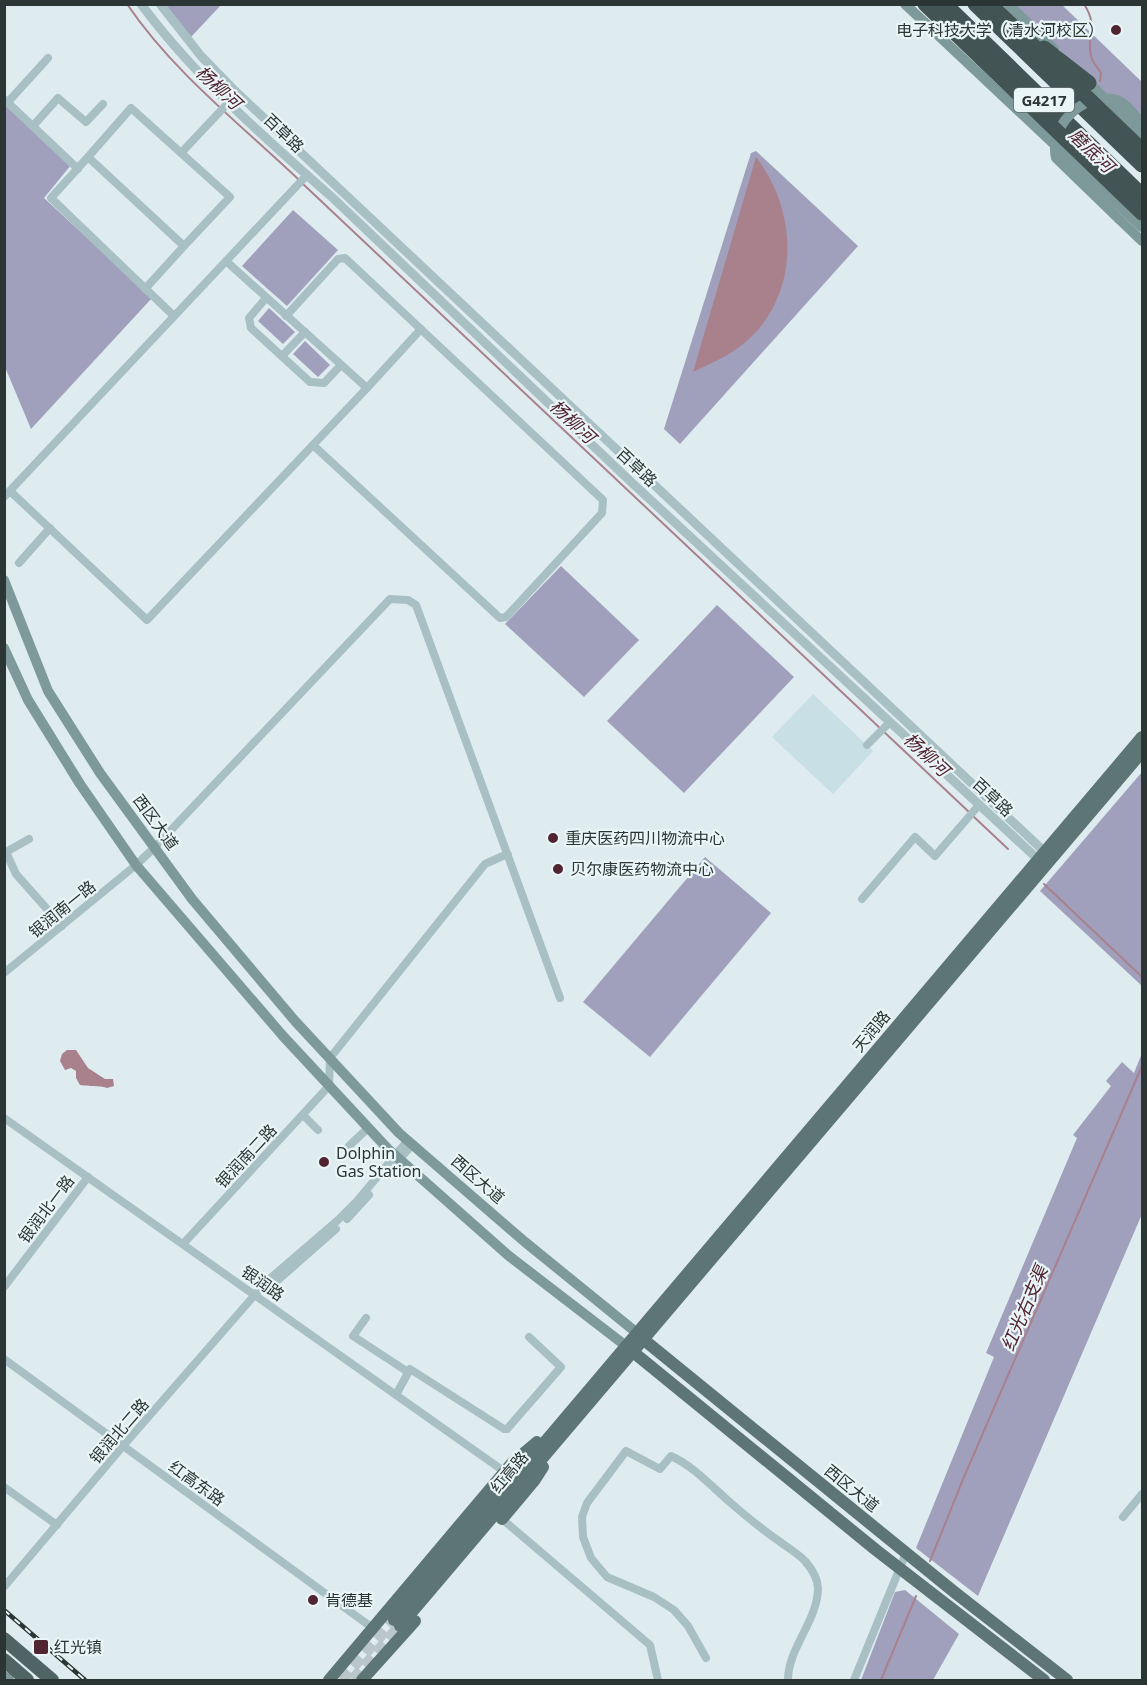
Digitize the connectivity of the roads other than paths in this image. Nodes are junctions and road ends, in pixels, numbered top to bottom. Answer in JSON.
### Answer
{"nodes":[{"id":1,"x":141,"y":4,"type":"edge"},
{"id":2,"x":160,"y":4,"type":"edge"},
{"id":3,"x":905,"y":4,"type":"edge"},
{"id":4,"x":925,"y":4,"type":"edge"},
{"id":5,"x":945,"y":4,"type":"edge"},
{"id":6,"x":975,"y":4,"type":"edge"},
{"id":7,"x":988,"y":4,"type":"edge"},
{"id":8,"x":1008,"y":4,"type":"edge"},
{"id":9,"x":48,"y":58,"type":"dead end"},
{"id":10,"x":1089,"y":83,"type":"junction"},
{"id":11,"x":6,"y":101,"type":"edge"},
{"id":12,"x":103,"y":104,"type":"dead end"},
{"id":13,"x":225,"y":106,"type":"junction"},
{"id":14,"x":1143,"y":123,"type":"edge"},
{"id":15,"x":33,"y":126,"type":"junction"},
{"id":16,"x":1143,"y":135,"type":"edge"},
{"id":17,"x":1143,"y":150,"type":"edge"},
{"id":18,"x":181,"y":153,"type":"junction"},
{"id":19,"x":88,"y":157,"type":"junction"},
{"id":20,"x":1143,"y":165,"type":"edge"},
{"id":21,"x":78,"y":169,"type":"junction"},
{"id":22,"x":302,"y":179,"type":"junction"},
{"id":23,"x":1143,"y":195,"type":"edge"},
{"id":24,"x":1143,"y":213,"type":"edge"},
{"id":25,"x":1143,"y":227,"type":"edge"},
{"id":26,"x":1143,"y":241,"type":"edge"},
{"id":27,"x":184,"y":246,"type":"junction"},
{"id":28,"x":226,"y":261,"type":"junction"},
{"id":29,"x":145,"y":288,"type":"junction"},
{"id":30,"x":266,"y":298,"type":"junction"},
{"id":31,"x":174,"y":316,"type":"junction"},
{"id":32,"x":286,"y":316,"type":"junction"},
{"id":33,"x":421,"y":329,"type":"junction"},
{"id":34,"x":305,"y":332,"type":"junction"},
{"id":35,"x":282,"y":356,"type":"junction"},
{"id":36,"x":342,"y":365,"type":"junction"},
{"id":37,"x":367,"y":388,"type":"junction"},
{"id":38,"x":313,"y":445,"type":"junction"},
{"id":39,"x":7,"y":494,"type":"edge"},
{"id":40,"x":50,"y":528,"type":"junction"},
{"id":41,"x":19,"y":562,"type":"dead end"},
{"id":42,"x":4,"y":580,"type":"edge"},
{"id":43,"x":4,"y":648,"type":"edge"},
{"id":44,"x":8,"y":665,"type":"edge"},
{"id":45,"x":884,"y":727,"type":"junction"},
{"id":46,"x":1143,"y":737,"type":"edge"},
{"id":47,"x":867,"y":745,"type":"dead end"},
{"id":48,"x":1143,"y":752,"type":"edge"},
{"id":49,"x":974,"y":811,"type":"junction"},
{"id":50,"x":29,"y":838,"type":"dead end"},
{"id":51,"x":154,"y":848,"type":"junction"},
{"id":52,"x":508,"y":855,"type":"junction"},
{"id":53,"x":1045,"y":859,"type":"junction"},
{"id":54,"x":136,"y":865,"type":"junction"},
{"id":55,"x":862,"y":899,"type":"dead end"},
{"id":56,"x":62,"y":926,"type":"junction"},
{"id":57,"x":6,"y":969,"type":"edge"},
{"id":58,"x":560,"y":998,"type":"dead end"},
{"id":59,"x":330,"y":1058,"type":"junction"},
{"id":60,"x":329,"y":1086,"type":"junction"},
{"id":61,"x":303,"y":1115,"type":"junction"},
{"id":62,"x":4,"y":1118,"type":"edge"},
{"id":63,"x":368,"y":1128,"type":"junction"},
{"id":64,"x":318,"y":1130,"type":"dead end"},
{"id":65,"x":410,"y":1142,"type":"junction"},
{"id":66,"x":350,"y":1146,"type":"dead end"},
{"id":67,"x":398,"y":1157,"type":"junction"},
{"id":68,"x":88,"y":1177,"type":"junction"},
{"id":69,"x":183,"y":1244,"type":"junction"},
{"id":70,"x":4,"y":1287,"type":"edge"},
{"id":71,"x":256,"y":1294,"type":"junction"},
{"id":72,"x":366,"y":1318,"type":"dead end"},
{"id":73,"x":640,"y":1336,"type":"junction"},
{"id":74,"x":529,"y":1337,"type":"dead end"},
{"id":75,"x":630,"y":1349,"type":"junction"},
{"id":76,"x":6,"y":1363,"type":"edge"},
{"id":77,"x":408,"y":1372,"type":"junction"},
{"id":78,"x":396,"y":1395,"type":"junction"},
{"id":79,"x":569,"y":1421,"type":"junction"},
{"id":80,"x":123,"y":1446,"type":"junction"},
{"id":81,"x":504,"y":1472,"type":"junction"},
{"id":82,"x":4,"y":1487,"type":"edge"},
{"id":83,"x":1143,"y":1494,"type":"edge"},
{"id":84,"x":1123,"y":1517,"type":"dead end"},
{"id":85,"x":502,"y":1519,"type":"junction"},
{"id":86,"x":57,"y":1524,"type":"junction"},
{"id":87,"x":906,"y":1552,"type":"junction"},
{"id":88,"x":899,"y":1567,"type":"junction"},
{"id":89,"x":4,"y":1587,"type":"edge"},
{"id":90,"x":397,"y":1623,"type":"tunnel mouth"},
{"id":91,"x":374,"y":1629,"type":"junction"},
{"id":92,"x":4,"y":1639,"type":"edge"},
{"id":93,"x":706,"y":1658,"type":"dead end"},
{"id":94,"x":4,"y":1660,"type":"edge"},
{"id":95,"x":4,"y":1676,"type":"edge"},
{"id":96,"x":9,"y":1680,"type":"edge"},
{"id":97,"x":27,"y":1680,"type":"edge"},
{"id":98,"x":52,"y":1680,"type":"edge"},
{"id":99,"x":329,"y":1680,"type":"edge"},
{"id":100,"x":362,"y":1680,"type":"edge"},
{"id":101,"x":658,"y":1680,"type":"edge"},
{"id":102,"x":788,"y":1680,"type":"edge"},
{"id":103,"x":854,"y":1680,"type":"edge"},
{"id":104,"x":1044,"y":1680,"type":"edge"},
{"id":105,"x":1067,"y":1680,"type":"edge"}],
"edges":[{"from":1,"to":13,"type":"street","name":"百草路"},
{"from":2,"to":53,"type":"street","name":"百草路"},
{"from":3,"to":25,"type":"main road"},
{"from":4,"to":24,"type":"highway","bridge":true},
{"from":5,"to":23,"type":"highway","number":"G4217"},
{"from":6,"to":20,"type":"highway","number":"G4217"},
{"from":7,"to":10,"type":"highway"},
{"from":7,"to":17,"type":"highway","bridge":true},
{"from":8,"to":10,"type":"main road"},
{"from":9,"to":11,"type":"street"},
{"from":10,"to":16,"type":"main road"},
{"from":11,"to":15,"type":"street"},
{"from":12,"to":15,"type":"street"},
{"from":13,"to":18,"type":"street"},
{"from":13,"to":22,"type":"street","name":"百草路"},
{"from":14,"to":26,"type":"main road","bridge":true},
{"from":15,"to":21,"type":"street"},
{"from":18,"to":19,"type":"street"},
{"from":18,"to":27,"type":"street"},
{"from":19,"to":21,"type":"street"},
{"from":19,"to":27,"type":"street"},
{"from":21,"to":29,"type":"street"},
{"from":22,"to":28,"type":"street"},
{"from":22,"to":45,"type":"street","name":"百草路"},
{"from":27,"to":29,"type":"street"},
{"from":28,"to":30,"type":"street"},
{"from":28,"to":31,"type":"street"},
{"from":29,"to":31,"type":"street"},
{"from":30,"to":32,"type":"street"},
{"from":30,"to":35,"type":"street"},
{"from":31,"to":39,"type":"street"},
{"from":32,"to":33,"type":"street"},
{"from":32,"to":34,"type":"street"},
{"from":33,"to":37,"type":"street"},
{"from":33,"to":38,"type":"street"},
{"from":34,"to":35,"type":"street"},
{"from":34,"to":36,"type":"street"},
{"from":35,"to":36,"type":"street"},
{"from":36,"to":37,"type":"street"},
{"from":37,"to":38,"type":"street"},
{"from":38,"to":40,"type":"street"},
{"from":39,"to":40,"type":"street"},
{"from":40,"to":41,"type":"street"},
{"from":42,"to":51,"type":"main road","name":"西区大道"},
{"from":43,"to":44,"type":"main road","name":"西区大道"},
{"from":44,"to":54,"type":"main road","name":"西区大道"},
{"from":45,"to":47,"type":"street"},
{"from":45,"to":49,"type":"street","name":"百草路"},
{"from":46,"to":53,"type":"main road","name":"天润路"},
{"from":48,"to":53,"type":"main road","name":"天润路"},
{"from":49,"to":53,"type":"street","name":"百草路"},
{"from":49,"to":55,"type":"street"},
{"from":50,"to":56,"type":"street"},
{"from":51,"to":52,"type":"street","name":"银润南一路"},
{"from":51,"to":54,"type":"street","name":"银润南一路"},
{"from":51,"to":59,"type":"main road","name":"西区大道"},
{"from":52,"to":58,"type":"street"},
{"from":52,"to":59,"type":"street"},
{"from":53,"to":73,"type":"main road","name":"天润路"},
{"from":54,"to":56,"type":"street","name":"银润南一路"},
{"from":54,"to":60,"type":"main road","name":"西区大道"},
{"from":56,"to":57,"type":"street","name":"银润南一路"},
{"from":59,"to":60,"type":"street"},
{"from":59,"to":65,"type":"main road","name":"西区大道"},
{"from":60,"to":61,"type":"street","name":"银润南二路"},
{"from":60,"to":63,"type":"main road","name":"西区大道"},
{"from":61,"to":64,"type":"street"},
{"from":61,"to":69,"type":"street","name":"银润南二路"},
{"from":62,"to":68,"type":"street","name":"银润路"},
{"from":63,"to":66,"type":"street"},
{"from":63,"to":67,"type":"main road","name":"西区大道"},
{"from":65,"to":67,"type":"street","name":"银润北二路"},
{"from":65,"to":73,"type":"main road","name":"西区大道"},
{"from":67,"to":71,"type":"street","name":"银润北二路"},
{"from":67,"to":75,"type":"main road","name":"西区大道"},
{"from":68,"to":69,"type":"street","name":"银润路"},
{"from":68,"to":70,"type":"street","name":"银润北一路"},
{"from":69,"to":71,"type":"street","name":"银润路"},
{"from":71,"to":78,"type":"street","name":"银润路"},
{"from":71,"to":80,"type":"street","name":"银润北二路"},
{"from":72,"to":77,"type":"street"},
{"from":73,"to":75,"type":"main road","name":"红高路"},
{"from":73,"to":87,"type":"main road","name":"西区大道"},
{"from":74,"to":77,"type":"street"},
{"from":75,"to":79,"type":"main road","name":"红高路"},
{"from":75,"to":88,"type":"main road","name":"西区大道"},
{"from":76,"to":80,"type":"street","name":"红高东路"},
{"from":77,"to":78,"type":"street"},
{"from":78,"to":81,"type":"street","name":"银润路"},
{"from":79,"to":81,"type":"main road"},
{"from":79,"to":85,"type":"main road"},
{"from":79,"to":90,"type":"main road","name":"红高路"},
{"from":80,"to":86,"type":"street","name":"银润北二路"},
{"from":80,"to":91,"type":"street","name":"红高东路"},
{"from":81,"to":91,"type":"main road"},
{"from":82,"to":86,"type":"street"},
{"from":83,"to":84,"type":"street"},
{"from":85,"to":100,"type":"main road"},
{"from":85,"to":101,"type":"street"},
{"from":86,"to":89,"type":"street","name":"银润北二路"},
{"from":87,"to":88,"type":"street"},
{"from":87,"to":105,"type":"main road","name":"西区大道"},
{"from":88,"to":103,"type":"street"},
{"from":88,"to":104,"type":"main road","name":"西区大道"},
{"from":91,"to":99,"type":"main road"},
{"from":92,"to":98,"type":"highway"},
{"from":93,"to":102,"type":"street"},
{"from":94,"to":97,"type":"highway"},
{"from":95,"to":96,"type":"main road"}]}
